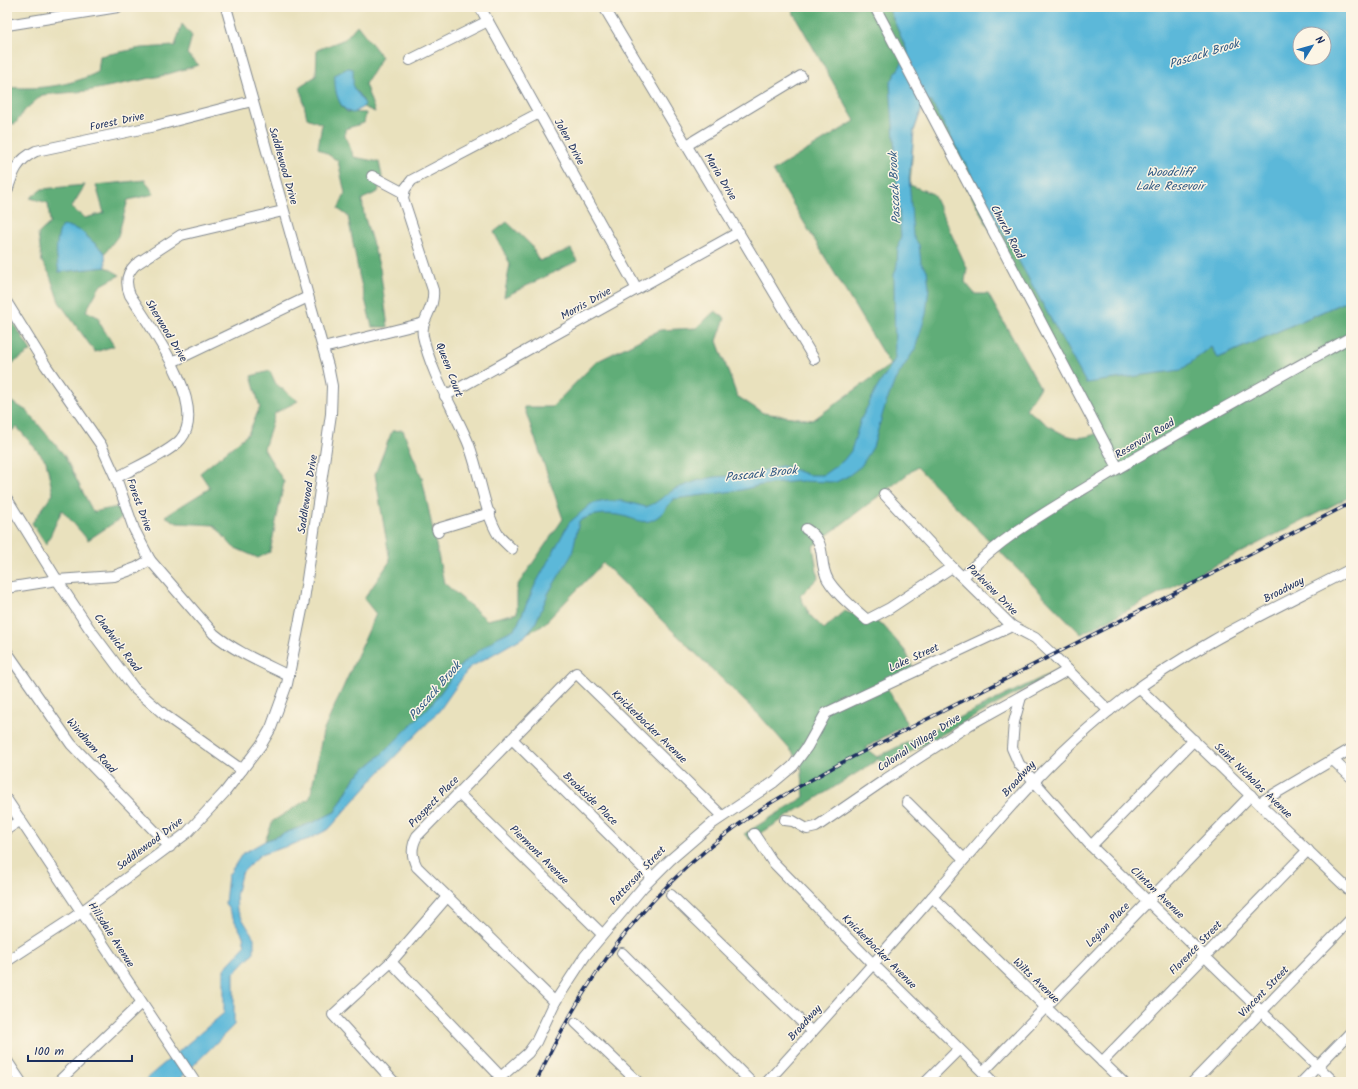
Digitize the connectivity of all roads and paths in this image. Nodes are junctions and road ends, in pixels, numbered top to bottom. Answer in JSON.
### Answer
{"nodes":[{"id":1,"x":118,"y":7,"type":"edge"},
{"id":2,"x":226,"y":7,"type":"edge"},
{"id":3,"x":480,"y":7,"type":"edge"},
{"id":4,"x":604,"y":7,"type":"edge"},
{"id":5,"x":874,"y":7,"type":"edge"},
{"id":6,"x":105,"y":8,"type":"edge"},
{"id":7,"x":488,"y":21,"type":"junction"},
{"id":8,"x":7,"y":25,"type":"edge"},
{"id":9,"x":410,"y":60,"type":"dead end"},
{"id":10,"x":801,"y":76,"type":"dead end"},
{"id":11,"x":252,"y":102,"type":"junction"},
{"id":12,"x":539,"y":113,"type":"junction"},
{"id":13,"x":687,"y":145,"type":"junction"},
{"id":14,"x":372,"y":176,"type":"dead end"},
{"id":15,"x":7,"y":191,"type":"edge"},
{"id":16,"x":404,"y":193,"type":"junction"},
{"id":17,"x":283,"y":211,"type":"junction"},
{"id":18,"x":739,"y":232,"type":"junction"},
{"id":19,"x":637,"y":289,"type":"junction"},
{"id":20,"x":308,"y":297,"type":"junction"},
{"id":21,"x":7,"y":303,"type":"edge"},
{"id":22,"x":424,"y":323,"type":"junction"},
{"id":23,"x":1348,"y":341,"type":"edge"},
{"id":24,"x":323,"y":348,"type":"junction"},
{"id":25,"x":814,"y":359,"type":"dead end"},
{"id":26,"x":172,"y":362,"type":"junction"},
{"id":27,"x":445,"y":396,"type":"junction"},
{"id":28,"x":1118,"y":468,"type":"junction"},
{"id":29,"x":116,"y":478,"type":"junction"},
{"id":30,"x":884,"y":494,"type":"dead end"},
{"id":31,"x":7,"y":499,"type":"edge"},
{"id":32,"x":490,"y":513,"type":"junction"},
{"id":33,"x":806,"y":529,"type":"dead end"},
{"id":34,"x":438,"y":532,"type":"dead end"},
{"id":35,"x":512,"y":549,"type":"dead end"},
{"id":36,"x":150,"y":560,"type":"junction"},
{"id":37,"x":952,"y":567,"type":"junction"},
{"id":38,"x":1351,"y":569,"type":"edge"},
{"id":39,"x":962,"y":577,"type":"junction"},
{"id":40,"x":57,"y":580,"type":"junction"},
{"id":41,"x":7,"y":588,"type":"edge"},
{"id":42,"x":1012,"y":626,"type":"junction"},
{"id":43,"x":7,"y":652,"type":"edge"},
{"id":44,"x":1068,"y":670,"type":"junction"},
{"id":45,"x":576,"y":673,"type":"joint"},
{"id":46,"x":289,"y":676,"type":"junction"},
{"id":47,"x":1139,"y":688,"type":"junction"},
{"id":48,"x":1021,"y":697,"type":"junction"},
{"id":49,"x":1109,"y":711,"type":"junction"},
{"id":50,"x":826,"y":713,"type":"joint"},
{"id":51,"x":512,"y":739,"type":"junction"},
{"id":52,"x":1194,"y":740,"type":"junction"},
{"id":53,"x":1351,"y":749,"type":"edge"},
{"id":54,"x":1333,"y":760,"type":"junction"},
{"id":55,"x":242,"y":770,"type":"junction"},
{"id":56,"x":1351,"y":777,"type":"edge"},
{"id":57,"x":1034,"y":779,"type":"junction"},
{"id":58,"x":459,"y":794,"type":"junction"},
{"id":59,"x":1251,"y":795,"type":"junction"},
{"id":60,"x":7,"y":800,"type":"edge"},
{"id":61,"x":907,"y":802,"type":"dead end"},
{"id":62,"x":1259,"y":803,"type":"junction"},
{"id":63,"x":722,"y":816,"type":"junction"},
{"id":64,"x":20,"y":820,"type":"junction"},
{"id":65,"x":785,"y":820,"type":"dead end"},
{"id":66,"x":7,"y":829,"type":"edge"},
{"id":67,"x":754,"y":834,"type":"dead end"},
{"id":68,"x":1091,"y":846,"type":"junction"},
{"id":69,"x":170,"y":847,"type":"junction"},
{"id":70,"x":1308,"y":850,"type":"junction"},
{"id":71,"x":964,"y":859,"type":"junction"},
{"id":72,"x":652,"y":877,"type":"junction"},
{"id":73,"x":1351,"y":892,"type":"edge"},
{"id":74,"x":671,"y":895,"type":"dead end"},
{"id":75,"x":447,"y":897,"type":"junction"},
{"id":76,"x":932,"y":897,"type":"junction"},
{"id":77,"x":1148,"y":902,"type":"junction"},
{"id":78,"x":81,"y":912,"type":"junction"},
{"id":79,"x":1351,"y":919,"type":"edge"},
{"id":80,"x":602,"y":934,"type":"junction"},
{"id":81,"x":622,"y":953,"type":"dead end"},
{"id":82,"x":1205,"y":957,"type":"junction"},
{"id":83,"x":7,"y":961,"type":"edge"},
{"id":84,"x":392,"y":962,"type":"junction"},
{"id":85,"x":873,"y":964,"type":"junction"},
{"id":86,"x":555,"y":1002,"type":"junction"},
{"id":87,"x":141,"y":1003,"type":"junction"},
{"id":88,"x":1046,"y":1007,"type":"junction"},
{"id":89,"x":1262,"y":1012,"type":"junction"},
{"id":90,"x":576,"y":1023,"type":"dead end"},
{"id":91,"x":812,"y":1032,"type":"junction"},
{"id":92,"x":1351,"y":1032,"type":"edge"},
{"id":93,"x":959,"y":1049,"type":"junction"},
{"id":94,"x":7,"y":1062,"type":"edge"},
{"id":95,"x":1102,"y":1062,"type":"junction"},
{"id":96,"x":1318,"y":1066,"type":"junction"},
{"id":97,"x":983,"y":1072,"type":"junction"},
{"id":98,"x":193,"y":1079,"type":"edge"},
{"id":99,"x":498,"y":1080,"type":"edge"},
{"id":100,"x":21,"y":1082,"type":"edge"},
{"id":101,"x":58,"y":1082,"type":"edge"},
{"id":102,"x":394,"y":1082,"type":"edge"},
{"id":103,"x":638,"y":1082,"type":"edge"},
{"id":104,"x":751,"y":1082,"type":"edge"},
{"id":105,"x":767,"y":1082,"type":"edge"},
{"id":106,"x":926,"y":1082,"type":"edge"},
{"id":107,"x":993,"y":1082,"type":"edge"},
{"id":108,"x":1123,"y":1082,"type":"edge"},
{"id":109,"x":1193,"y":1082,"type":"edge"},
{"id":110,"x":1302,"y":1082,"type":"edge"},
{"id":111,"x":1334,"y":1082,"type":"edge"}],
"edges":[{"from":1,"to":6,"type":"street"},
{"from":2,"to":11,"type":"street","name":"Saddlewood Drive"},
{"from":3,"to":7,"type":"street","name":"Jolen Drive"},
{"from":4,"to":13,"type":"street","name":"Maria Drive"},
{"from":5,"to":28,"type":"street","name":"Church Road"},
{"from":6,"to":8,"type":"street"},
{"from":7,"to":9,"type":"street"},
{"from":7,"to":12,"type":"street","name":"Jolen Drive"},
{"from":10,"to":13,"type":"street"},
{"from":11,"to":15,"type":"street","name":"Forest Drive"},
{"from":11,"to":17,"type":"street","name":"Saddlewood Drive"},
{"from":12,"to":16,"type":"street"},
{"from":12,"to":19,"type":"street","name":"Jolen Drive"},
{"from":13,"to":18,"type":"street","name":"Maria Drive"},
{"from":14,"to":16,"type":"street"},
{"from":16,"to":22,"type":"street"},
{"from":17,"to":20,"type":"street","name":"Saddlewood Drive"},
{"from":17,"to":26,"type":"street","name":"Sherwood Drive"},
{"from":18,"to":19,"type":"street","name":"Morris Drive"},
{"from":18,"to":25,"type":"street","name":"Maria Drive"},
{"from":19,"to":27,"type":"street","name":"Morris Drive"},
{"from":20,"to":24,"type":"street","name":"Saddlewood Drive"},
{"from":20,"to":26,"type":"street"},
{"from":21,"to":29,"type":"street","name":"Forest Drive"},
{"from":22,"to":24,"type":"street"},
{"from":22,"to":27,"type":"street","name":"Queen Court"},
{"from":23,"to":28,"type":"street","name":"Reservoir Road"},
{"from":24,"to":46,"type":"street","name":"Saddlewood Drive"},
{"from":26,"to":29,"type":"street","name":"Sherwood Drive"},
{"from":27,"to":32,"type":"street","name":"Queen Court"},
{"from":28,"to":39,"type":"street","name":"Reservoir Road"},
{"from":29,"to":36,"type":"street","name":"Forest Drive"},
{"from":30,"to":37,"type":"street","name":"Parkview Drive"},
{"from":31,"to":40,"type":"street","name":"Chadwick Road"},
{"from":32,"to":34,"type":"street"},
{"from":32,"to":35,"type":"street","name":"Queen Court"},
{"from":33,"to":37,"type":"street"},
{"from":36,"to":40,"type":"street"},
{"from":36,"to":46,"type":"street","name":"Forest Drive"},
{"from":37,"to":39,"type":"street","name":"Parkview Drive"},
{"from":38,"to":47,"type":"street","name":"Broadway"},
{"from":39,"to":42,"type":"street","name":"Parkview Drive"},
{"from":40,"to":41,"type":"street"},
{"from":40,"to":55,"type":"street","name":"Chadwick Road"},
{"from":42,"to":44,"type":"street","name":"Parkview Drive"},
{"from":42,"to":50,"type":"street","name":"Lake Street"},
{"from":43,"to":69,"type":"street","name":"Windham Road"},
{"from":44,"to":48,"type":"street","name":"Colonial Village Drive"},
{"from":44,"to":49,"type":"street","name":"Parkview Drive"},
{"from":45,"to":51,"type":"street","name":"Prospect Place"},
{"from":45,"to":63,"type":"street","name":"Knickerbocker Avenue"},
{"from":46,"to":55,"type":"street","name":"Saddlewood Drive"},
{"from":47,"to":49,"type":"street","name":"Broadway"},
{"from":47,"to":52,"type":"street","name":"Saint Nicholas Avenue"},
{"from":48,"to":57,"type":"street","name":"Clinton Avenue"},
{"from":48,"to":65,"type":"street","name":"Colonial Village Drive"},
{"from":49,"to":57,"type":"street","name":"Broadway"},
{"from":50,"to":63,"type":"street","name":"Patterson Street"},
{"from":51,"to":58,"type":"street","name":"Prospect Place"},
{"from":51,"to":72,"type":"street","name":"Brookside Place"},
{"from":52,"to":59,"type":"street","name":"Saint Nicholas Avenue"},
{"from":52,"to":68,"type":"street"},
{"from":53,"to":54,"type":"street"},
{"from":54,"to":56,"type":"street"},
{"from":54,"to":62,"type":"street"},
{"from":55,"to":69,"type":"street","name":"Saddlewood Drive"},
{"from":57,"to":68,"type":"street","name":"Clinton Avenue"},
{"from":57,"to":71,"type":"street","name":"Broadway"},
{"from":58,"to":75,"type":"street","name":"Prospect Place"},
{"from":58,"to":80,"type":"street","name":"Piermont Avenue"},
{"from":59,"to":62,"type":"street","name":"Saint Nicholas Avenue"},
{"from":59,"to":77,"type":"street","name":"Legion Place"},
{"from":60,"to":64,"type":"street","name":"Hillsdale Avenue"},
{"from":61,"to":71,"type":"street"},
{"from":62,"to":70,"type":"street","name":"Saint Nicholas Avenue"},
{"from":63,"to":72,"type":"street","name":"Patterson Street"},
{"from":64,"to":66,"type":"street"},
{"from":64,"to":78,"type":"street","name":"Hillsdale Avenue"},
{"from":67,"to":85,"type":"street","name":"Knickerbocker Avenue"},
{"from":68,"to":77,"type":"street","name":"Clinton Avenue"},
{"from":69,"to":78,"type":"street","name":"Saddlewood Drive"},
{"from":70,"to":73,"type":"street","name":"Saint Nicholas Avenue"},
{"from":70,"to":82,"type":"street","name":"Florence Street"},
{"from":71,"to":76,"type":"street","name":"Broadway"},
{"from":72,"to":80,"type":"street","name":"Patterson Street"},
{"from":74,"to":91,"type":"street"},
{"from":75,"to":84,"type":"street"},
{"from":75,"to":86,"type":"street","name":"Prospect Place"},
{"from":76,"to":85,"type":"street","name":"Broadway"},
{"from":76,"to":88,"type":"street","name":"Wilts Avenue"},
{"from":77,"to":82,"type":"street","name":"Clinton Avenue"},
{"from":77,"to":88,"type":"street","name":"Legion Place"},
{"from":78,"to":83,"type":"street","name":"Saddlewood Drive"},
{"from":78,"to":87,"type":"street","name":"Hillsdale Avenue"},
{"from":79,"to":89,"type":"street","name":"Vincent Street"},
{"from":80,"to":86,"type":"street","name":"Patterson Street"},
{"from":81,"to":104,"type":"street"},
{"from":82,"to":89,"type":"street","name":"Clinton Avenue"},
{"from":82,"to":95,"type":"street","name":"Florence Street"},
{"from":84,"to":99,"type":"street"},
{"from":84,"to":102,"type":"street"},
{"from":85,"to":91,"type":"street","name":"Broadway"},
{"from":85,"to":93,"type":"street","name":"Knickerbocker Avenue"},
{"from":86,"to":99,"type":"street","name":"Patterson Street"},
{"from":87,"to":98,"type":"street","name":"Hillsdale Avenue"},
{"from":87,"to":101,"type":"street"},
{"from":88,"to":95,"type":"street","name":"Wilts Avenue"},
{"from":88,"to":97,"type":"street","name":"Legion Place"},
{"from":89,"to":96,"type":"street","name":"Clinton Avenue"},
{"from":89,"to":109,"type":"street","name":"Vincent Street"},
{"from":90,"to":103,"type":"street"},
{"from":91,"to":105,"type":"street","name":"Broadway"},
{"from":92,"to":96,"type":"street"},
{"from":93,"to":97,"type":"street","name":"Knickerbocker Avenue"},
{"from":93,"to":106,"type":"street"},
{"from":94,"to":100,"type":"street"},
{"from":95,"to":108,"type":"street","name":"Wilts Avenue"},
{"from":96,"to":110,"type":"street"},
{"from":96,"to":111,"type":"street","name":"Clinton Avenue"},
{"from":97,"to":107,"type":"street","name":"Knickerbocker Avenue"}]}
